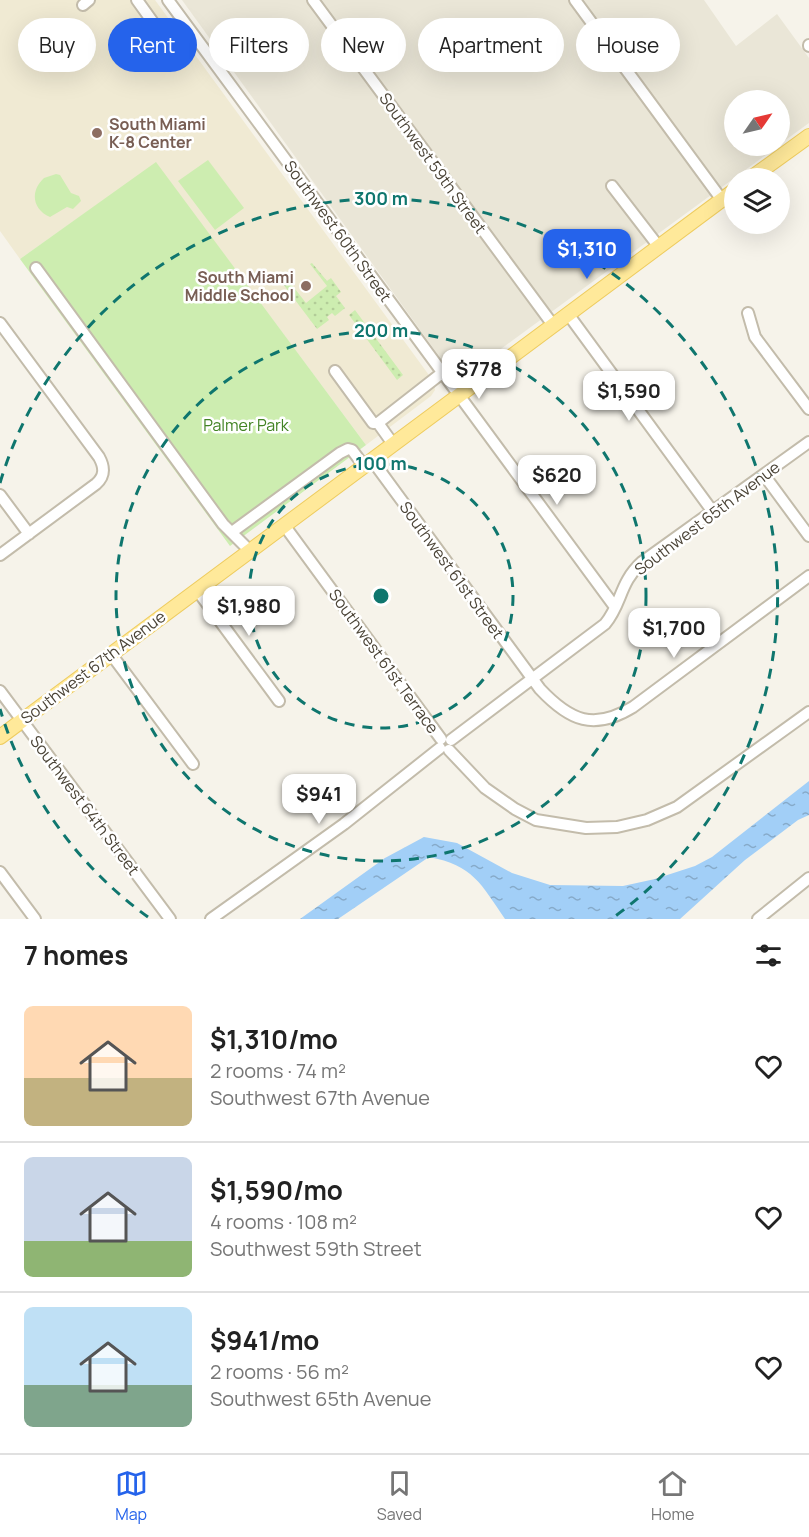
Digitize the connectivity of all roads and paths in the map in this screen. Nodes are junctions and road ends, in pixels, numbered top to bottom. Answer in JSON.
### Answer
{"nodes":[{"id":1,"x":137,"y":0,"type":"edge"},
{"id":2,"x":168,"y":0,"type":"edge"},
{"id":3,"x":313,"y":0,"type":"edge"},
{"id":4,"x":575,"y":0,"type":"edge"},
{"id":5,"x":150,"y":18,"type":"edge"},
{"id":6,"x":809,"y":136,"type":"edge"},
{"id":7,"x":765,"y":168,"type":"edge"},
{"id":8,"x":612,"y":186,"type":"dead end"},
{"id":9,"x":722,"y":200,"type":"joint"},
{"id":10,"x":659,"y":247,"type":"junction"},
{"id":11,"x":36,"y":268,"type":"dead end"},
{"id":12,"x":748,"y":313,"type":"dead end"},
{"id":13,"x":568,"y":315,"type":"junction"},
{"id":14,"x":0,"y":323,"type":"edge"},
{"id":15,"x":553,"y":325,"type":"junction"},
{"id":16,"x":335,"y":371,"type":"dead end"},
{"id":17,"x":442,"y":373,"type":"junction"},
{"id":18,"x":458,"y":395,"type":"junction"},
{"id":19,"x":809,"y":409,"type":"edge"},
{"id":20,"x":378,"y":423,"type":"junction"},
{"id":21,"x":809,"y":442,"type":"edge"},
{"id":22,"x":393,"y":444,"type":"junction"},
{"id":23,"x":368,"y":463,"type":"junction"},
{"id":24,"x":764,"y":475,"type":"junction"},
{"id":25,"x":0,"y":495,"type":"edge"},
{"id":26,"x":713,"y":512,"type":"junction"},
{"id":27,"x":284,"y":525,"type":"junction"},
{"id":28,"x":232,"y":532,"type":"junction"},
{"id":29,"x":29,"y":534,"type":"junction"},
{"id":30,"x":809,"y":536,"type":"edge"},
{"id":31,"x":249,"y":550,"type":"junction"},
{"id":32,"x":0,"y":555,"type":"edge"},
{"id":33,"x":809,"y":576,"type":"edge"},
{"id":34,"x":196,"y":590,"type":"junction"},
{"id":35,"x":615,"y":607,"type":"junction"},
{"id":36,"x":111,"y":654,"type":"junction"},
{"id":37,"x":532,"y":679,"type":"junction"},
{"id":38,"x":0,"y":691,"type":"edge"},
{"id":39,"x":279,"y":700,"type":"dead end"},
{"id":40,"x":809,"y":712,"type":"edge"},
{"id":41,"x":22,"y":720,"type":"junction"},
{"id":42,"x":0,"y":737,"type":"edge"},
{"id":43,"x":445,"y":744,"type":"junction"},
{"id":44,"x":193,"y":764,"type":"dead end"},
{"id":45,"x":0,"y":872,"type":"edge"},
{"id":46,"x":809,"y":878,"type":"edge"},
{"id":47,"x":35,"y":919,"type":"edge"},
{"id":48,"x":170,"y":919,"type":"edge"},
{"id":49,"x":211,"y":919,"type":"edge"},
{"id":50,"x":758,"y":919,"type":"edge"}],
"edges":[{"from":1,"to":5,"type":"street"},
{"from":2,"to":17,"type":"street","name":"Southwest 60th Street"},
{"from":3,"to":15,"type":"street","name":"Southwest 59th Street"},
{"from":4,"to":9,"type":"street"},
{"from":6,"to":7,"type":"main road"},
{"from":8,"to":10,"type":"street"},
{"from":9,"to":10,"type":"main road","name":"Southwest 67th Avenue"},
{"from":10,"to":13,"type":"main road","name":"Southwest 67th Avenue"},
{"from":11,"to":28,"type":"street"},
{"from":12,"to":19,"type":"street"},
{"from":13,"to":15,"type":"main road","name":"Southwest 67th Avenue"},
{"from":13,"to":26,"type":"street"},
{"from":14,"to":29,"type":"street"},
{"from":15,"to":18,"type":"main road","name":"Southwest 67th Avenue"},
{"from":16,"to":20,"type":"street"},
{"from":17,"to":18,"type":"street","name":"Southwest 60th Street"},
{"from":17,"to":20,"type":"street"},
{"from":18,"to":22,"type":"main road","name":"Southwest 67th Avenue"},
{"from":18,"to":35,"type":"street","name":"Southwest 60th Street"},
{"from":20,"to":22,"type":"street"},
{"from":21,"to":24,"type":"street","name":"Southwest 65th Avenue"},
{"from":22,"to":23,"type":"main road","name":"Southwest 67th Avenue"},
{"from":23,"to":27,"type":"main road","name":"Southwest 67th Avenue"},
{"from":23,"to":28,"type":"street"},
{"from":23,"to":37,"type":"street","name":"Southwest 61st Street"},
{"from":24,"to":26,"type":"street","name":"Southwest 65th Avenue"},
{"from":24,"to":30,"type":"street"},
{"from":25,"to":29,"type":"street"},
{"from":26,"to":35,"type":"street","name":"Southwest 65th Avenue"},
{"from":27,"to":31,"type":"main road","name":"Southwest 67th Avenue"},
{"from":27,"to":43,"type":"street","name":"Southwest 61st Terrace"},
{"from":28,"to":31,"type":"street"},
{"from":29,"to":32,"type":"street"},
{"from":31,"to":34,"type":"main road","name":"Southwest 67th Avenue"},
{"from":33,"to":37,"type":"street","name":"Southwest 61st Street"},
{"from":34,"to":36,"type":"main road","name":"Southwest 67th Avenue"},
{"from":34,"to":39,"type":"street"},
{"from":35,"to":37,"type":"street","name":"Southwest 65th Avenue"},
{"from":36,"to":41,"type":"main road","name":"Southwest 67th Avenue"},
{"from":36,"to":44,"type":"street"},
{"from":37,"to":43,"type":"street","name":"Southwest 65th Avenue"},
{"from":38,"to":41,"type":"street","name":"Southwest 64th Street"},
{"from":40,"to":43,"type":"street","name":"Southwest 61st Terrace"},
{"from":41,"to":42,"type":"main road","name":"Southwest 67th Avenue"},
{"from":41,"to":48,"type":"street","name":"Southwest 64th Street"},
{"from":43,"to":49,"type":"street","name":"Southwest 65th Avenue"},
{"from":45,"to":47,"type":"street"},
{"from":46,"to":50,"type":"street"}]}
